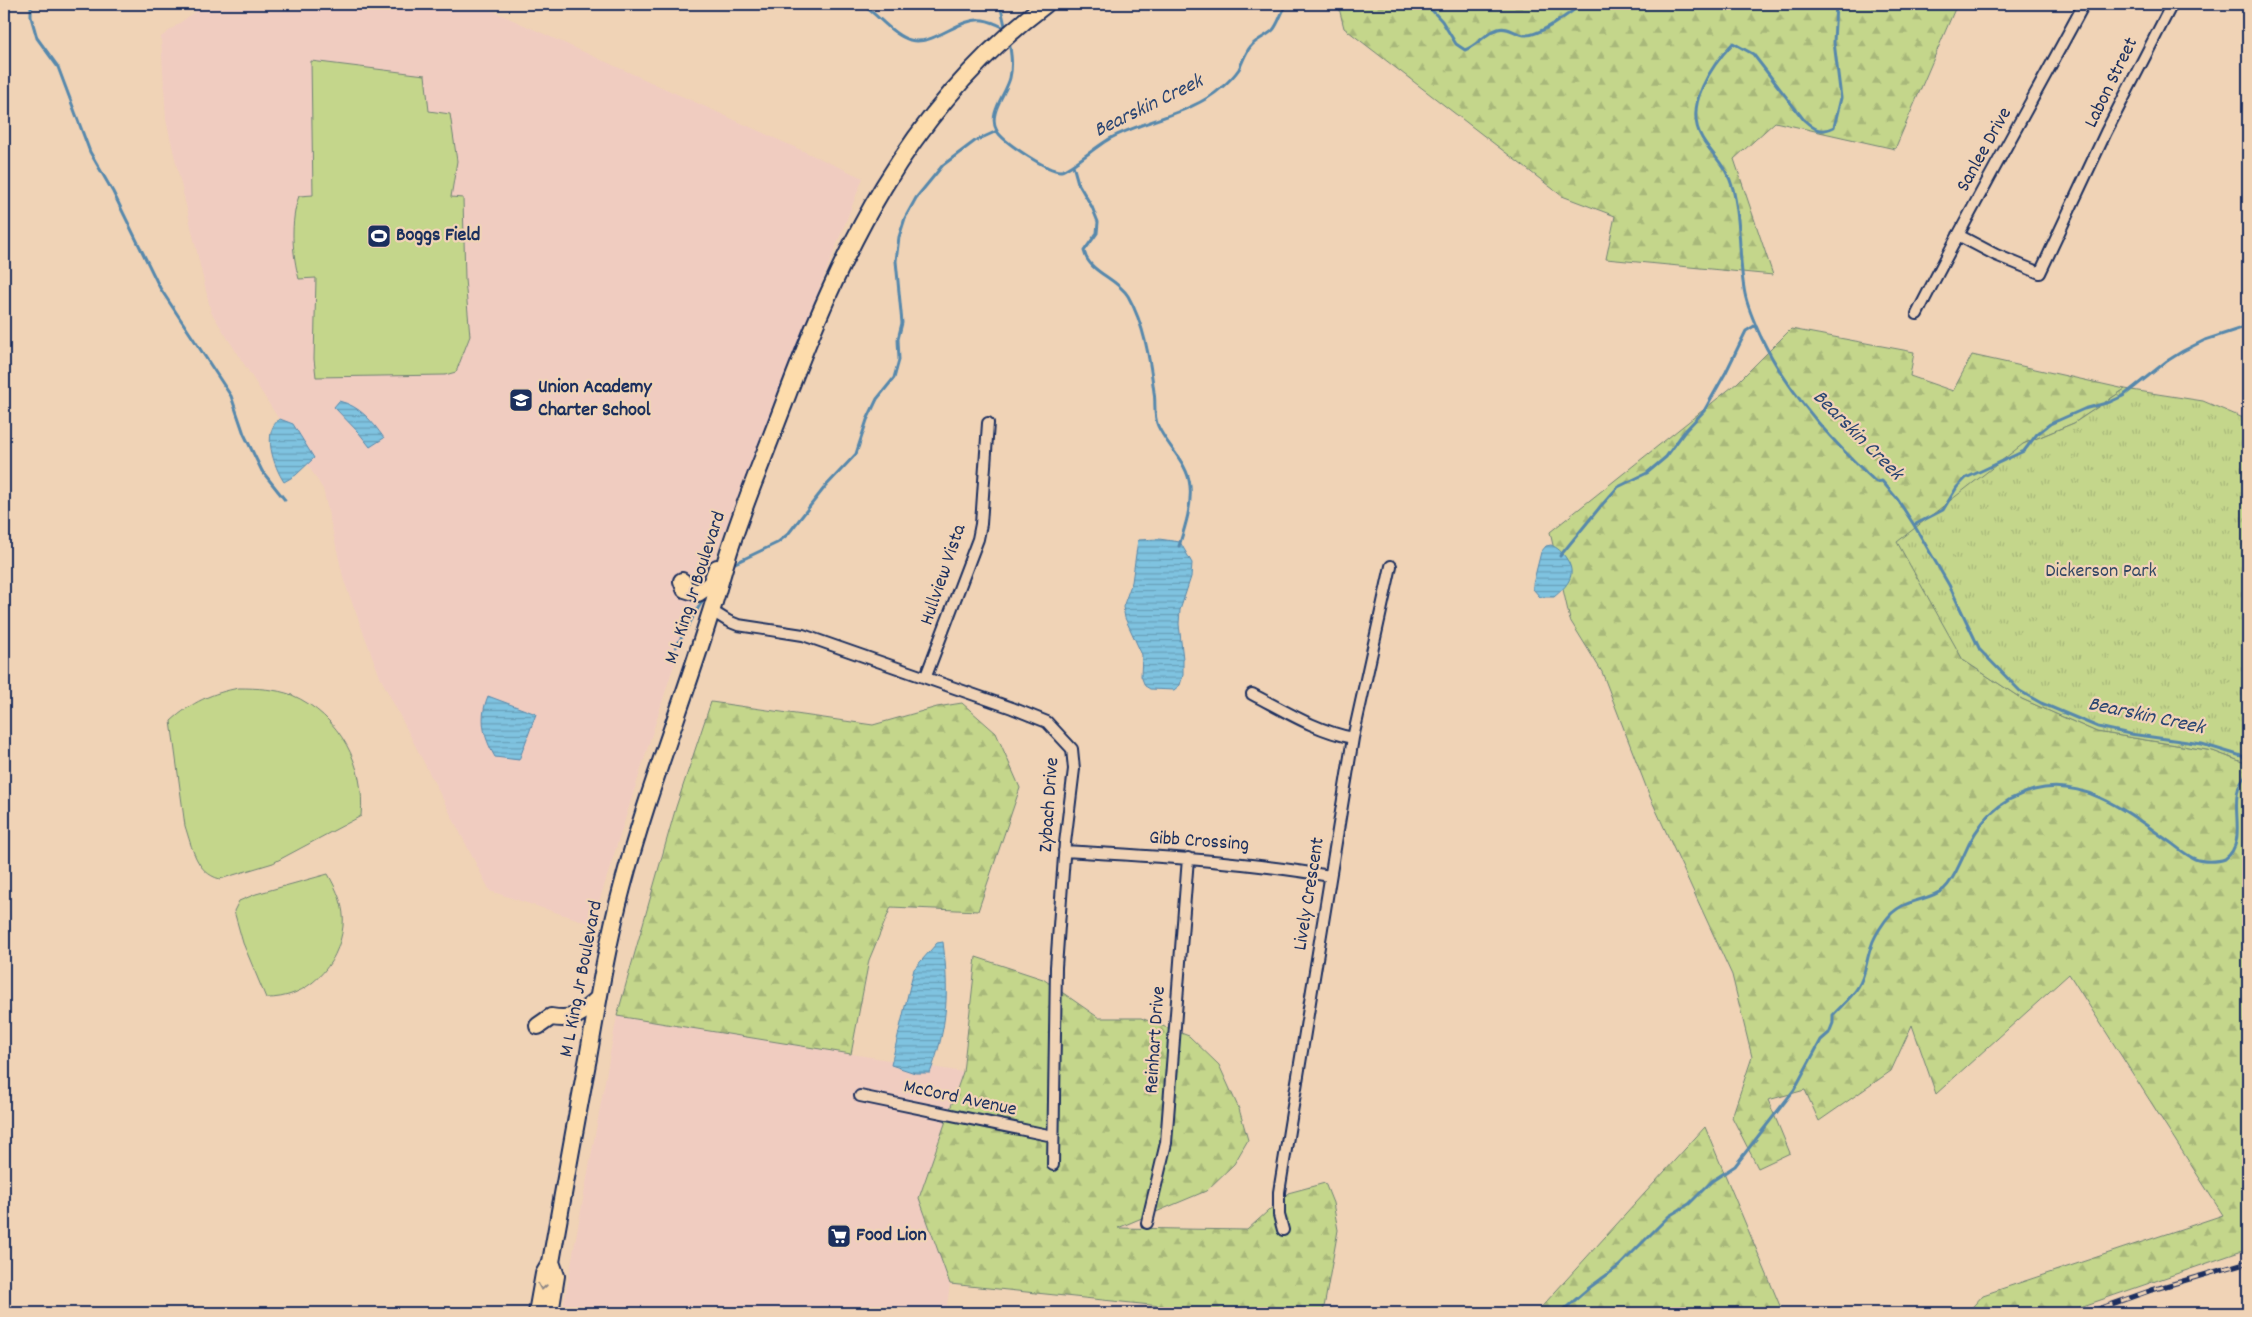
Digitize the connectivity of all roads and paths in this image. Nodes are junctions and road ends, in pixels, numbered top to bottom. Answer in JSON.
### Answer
{"nodes":[{"id":1,"x":1046,"y":4,"type":"edge"},
{"id":2,"x":2084,"y":4,"type":"edge"},
{"id":3,"x":2172,"y":4,"type":"edge"},
{"id":4,"x":1958,"y":235,"type":"junction"},
{"id":5,"x":1917,"y":314,"type":"dead end"},
{"id":6,"x":798,"y":365,"type":"junction"},
{"id":7,"x":988,"y":423,"type":"dead end"},
{"id":8,"x":1391,"y":566,"type":"dead end"},
{"id":9,"x":682,"y":581,"type":"dead end"},
{"id":10,"x":712,"y":611,"type":"junction"},
{"id":11,"x":926,"y":676,"type":"junction"},
{"id":12,"x":1252,"y":694,"type":"dead end"},
{"id":13,"x":1353,"y":738,"type":"junction"},
{"id":14,"x":1064,"y":851,"type":"junction"},
{"id":15,"x":1188,"y":858,"type":"junction"},
{"id":16,"x":1330,"y":876,"type":"junction"},
{"id":17,"x":598,"y":999,"type":"junction"},
{"id":18,"x":538,"y":1026,"type":"dead end"},
{"id":19,"x":860,"y":1096,"type":"dead end"},
{"id":20,"x":1053,"y":1136,"type":"junction"},
{"id":21,"x":1053,"y":1165,"type":"dead end"},
{"id":22,"x":1147,"y":1223,"type":"dead end"},
{"id":23,"x":1283,"y":1230,"type":"dead end"},
{"id":24,"x":551,"y":1262,"type":"junction"},
{"id":25,"x":537,"y":1313,"type":"edge"},
{"id":26,"x":550,"y":1313,"type":"edge"}],
"edges":[{"from":1,"to":6,"type":"main road","name":"M L King Jr Boulevard"},
{"from":2,"to":4,"type":"street","name":"Sanlee Drive"},
{"from":3,"to":4,"type":"street","name":"Labon Street"},
{"from":4,"to":5,"type":"street","name":"Sanlee Drive"},
{"from":6,"to":9,"type":"main road"},
{"from":6,"to":10,"type":"main road","name":"M L King Jr Boulevard"},
{"from":7,"to":11,"type":"street","name":"Hullview Vista"},
{"from":8,"to":13,"type":"street","name":"Lively Crescent"},
{"from":10,"to":11,"type":"street","name":"Zybach Drive"},
{"from":10,"to":17,"type":"main road","name":"M L King Jr Boulevard"},
{"from":11,"to":14,"type":"street","name":"Zybach Drive"},
{"from":12,"to":13,"type":"street"},
{"from":13,"to":16,"type":"street","name":"Lively Crescent"},
{"from":14,"to":15,"type":"street","name":"Gibb Crossing"},
{"from":14,"to":20,"type":"street","name":"Zybach Drive"},
{"from":15,"to":16,"type":"street","name":"Gibb Crossing"},
{"from":15,"to":22,"type":"street","name":"Reinhart Drive"},
{"from":16,"to":23,"type":"street","name":"Lively Crescent"},
{"from":17,"to":18,"type":"main road"},
{"from":17,"to":24,"type":"main road","name":"M L King Jr Boulevard"},
{"from":19,"to":20,"type":"street","name":"McCord Avenue"},
{"from":20,"to":21,"type":"street","name":"Zybach Drive"},
{"from":24,"to":25,"type":"main road","name":"M L King Jr Boulevard","one_way":true},
{"from":24,"to":26,"type":"main road","name":"M L King Jr Boulevard"}]}
